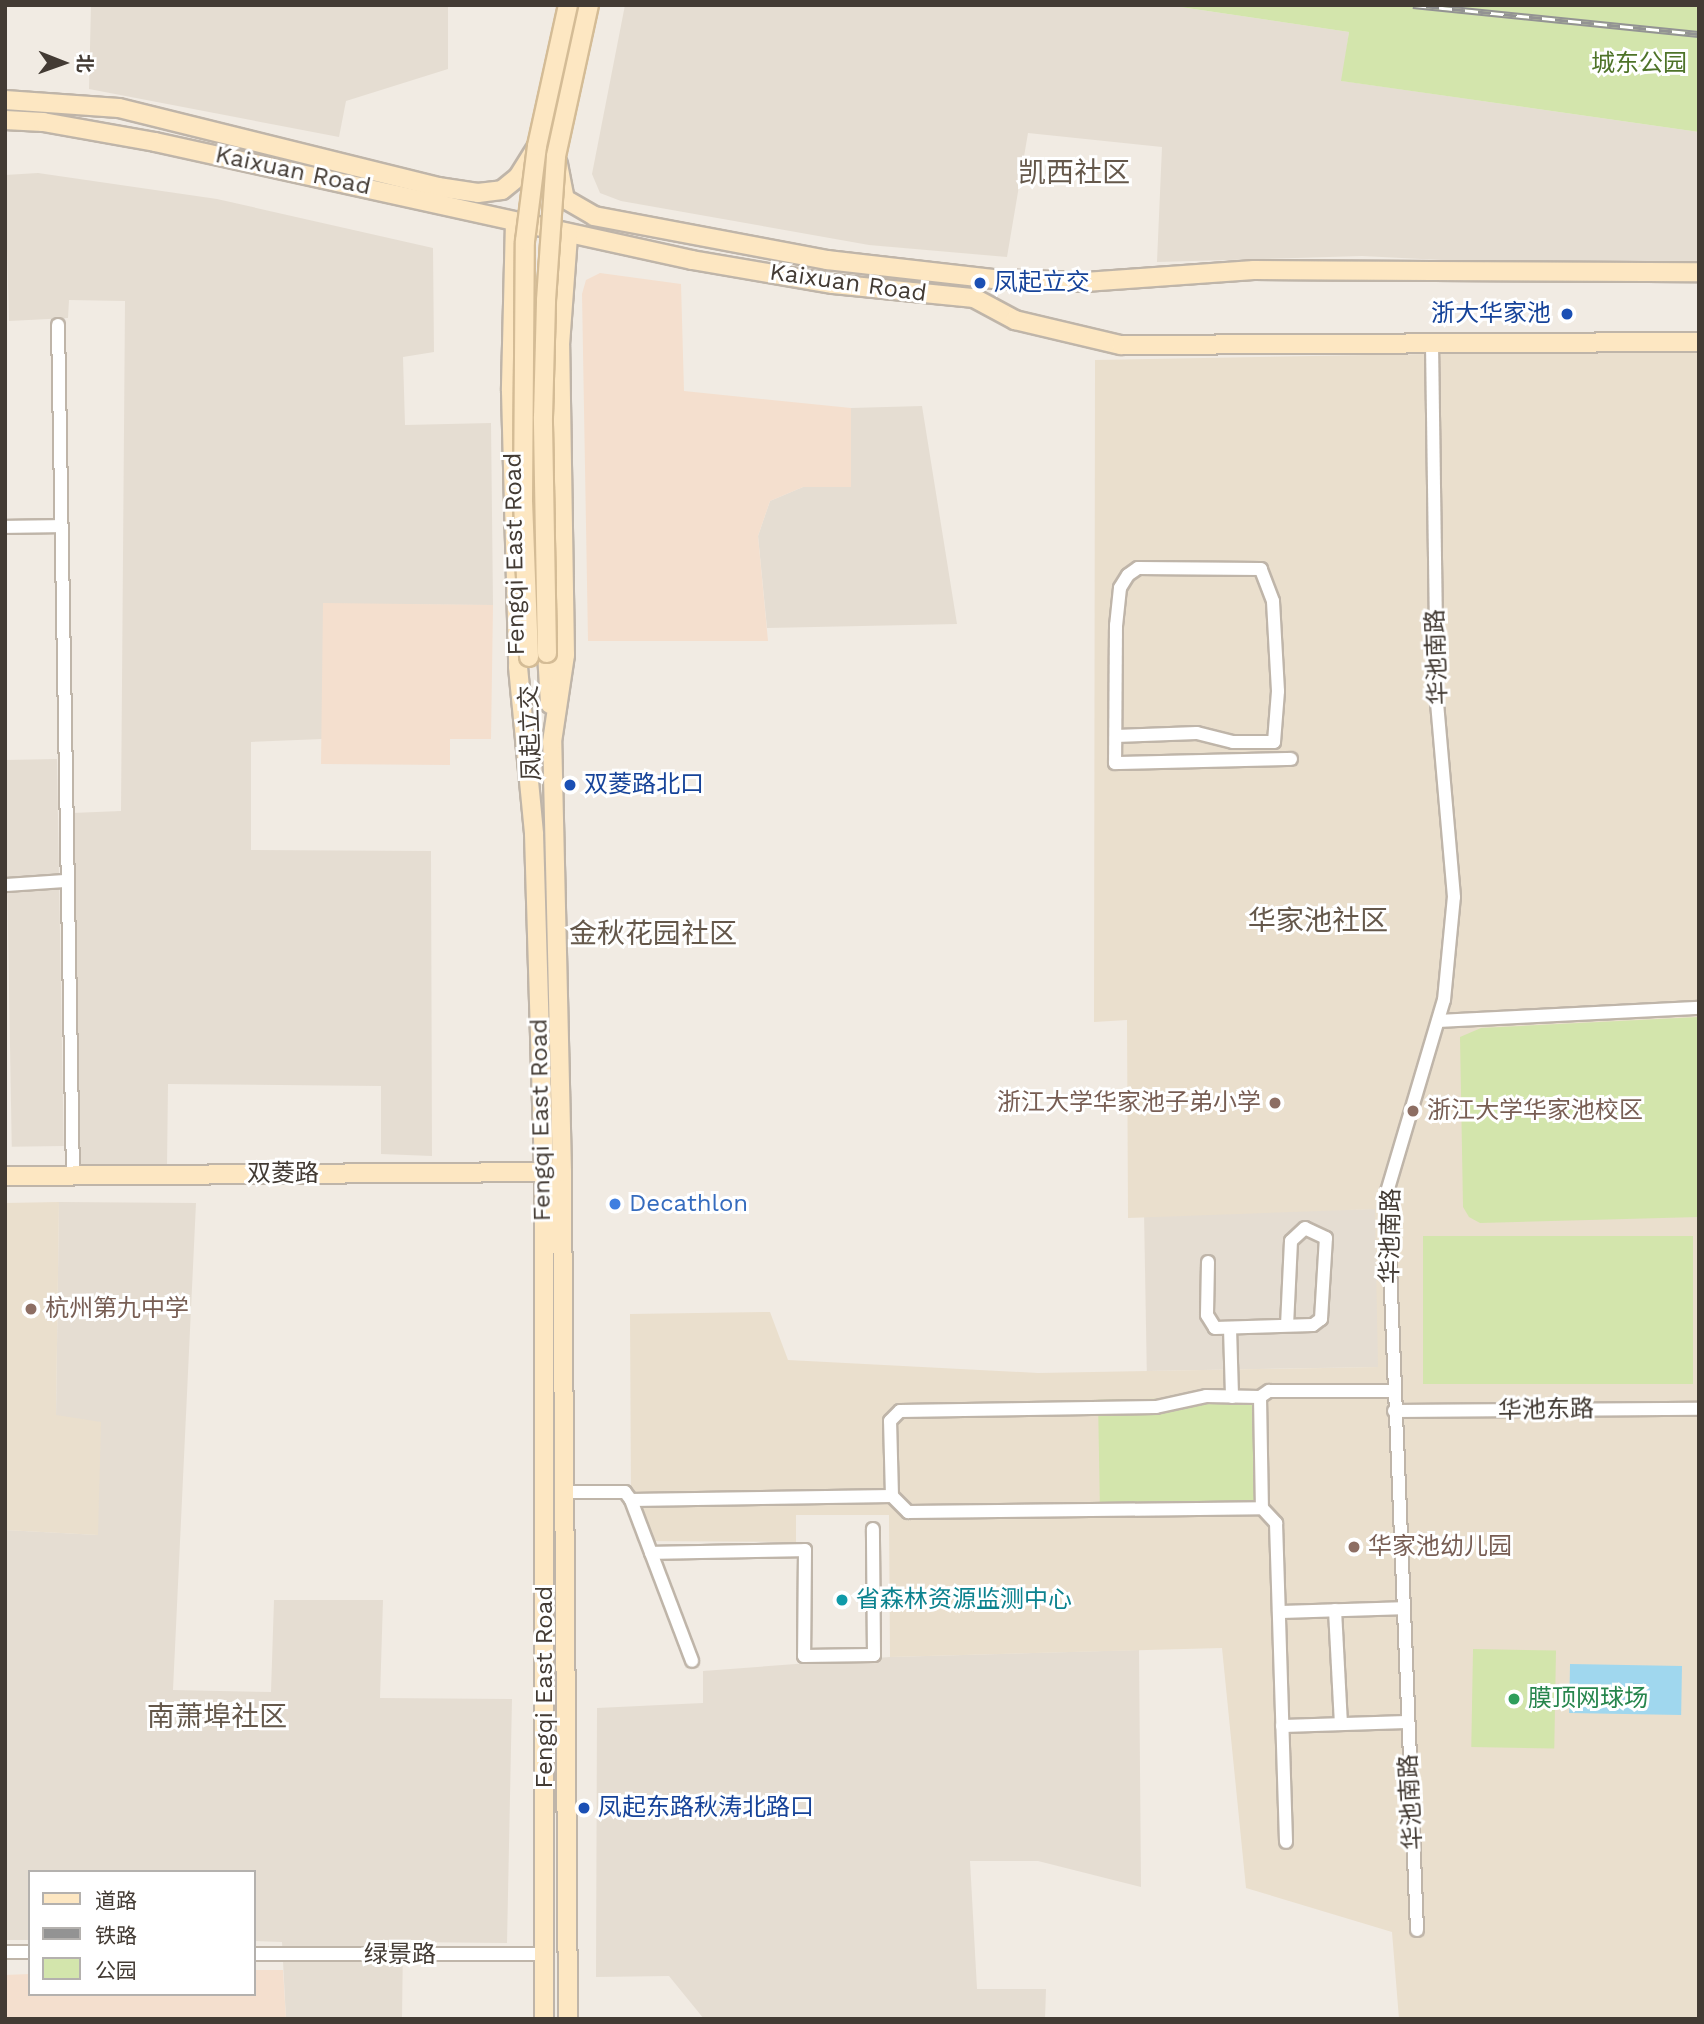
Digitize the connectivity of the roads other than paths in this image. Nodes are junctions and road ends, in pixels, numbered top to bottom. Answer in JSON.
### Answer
{"nodes":[{"id":1,"x":568,"y":5,"type":"edge"},
{"id":2,"x":589,"y":5,"type":"edge"},
{"id":3,"x":5,"y":100,"type":"edge"},
{"id":4,"x":5,"y":120,"type":"edge"},
{"id":5,"x":537,"y":146,"type":"junction"},
{"id":6,"x":556,"y":156,"type":"junction"},
{"id":7,"x":515,"y":222,"type":"junction"},
{"id":8,"x":568,"y":235,"type":"junction"},
{"id":9,"x":1699,"y":272,"type":"edge"},
{"id":10,"x":58,"y":325,"type":"dead end"},
{"id":11,"x":1432,"y":341,"type":"junction"},
{"id":12,"x":1699,"y":342,"type":"edge"},
{"id":13,"x":61,"y":526,"type":"junction"},
{"id":14,"x":5,"y":527,"type":"edge"},
{"id":15,"x":1116,"y":736,"type":"junction"},
{"id":16,"x":552,"y":742,"type":"junction"},
{"id":17,"x":1292,"y":759,"type":"dead end"},
{"id":18,"x":534,"y":834,"type":"junction"},
{"id":19,"x":66,"y":881,"type":"junction"},
{"id":20,"x":5,"y":885,"type":"edge"},
{"id":21,"x":1699,"y":1008,"type":"edge"},
{"id":22,"x":1439,"y":1021,"type":"junction"},
{"id":23,"x":553,"y":1172,"type":"junction"},
{"id":24,"x":72,"y":1175,"type":"junction"},
{"id":25,"x":5,"y":1176,"type":"edge"},
{"id":26,"x":1208,"y":1262,"type":"dead end"},
{"id":27,"x":1287,"y":1325,"type":"junction"},
{"id":28,"x":1230,"y":1328,"type":"junction"},
{"id":29,"x":1394,"y":1391,"type":"junction"},
{"id":30,"x":1232,"y":1396,"type":"junction"},
{"id":31,"x":1260,"y":1397,"type":"junction"},
{"id":32,"x":1699,"y":1409,"type":"edge"},
{"id":33,"x":1394,"y":1412,"type":"junction"},
{"id":34,"x":563,"y":1492,"type":"junction"},
{"id":35,"x":892,"y":1496,"type":"junction"},
{"id":36,"x":631,"y":1500,"type":"junction"},
{"id":37,"x":1262,"y":1508,"type":"junction"},
{"id":38,"x":873,"y":1529,"type":"dead end"},
{"id":39,"x":651,"y":1553,"type":"junction"},
{"id":40,"x":1403,"y":1608,"type":"junction"},
{"id":41,"x":1335,"y":1611,"type":"junction"},
{"id":42,"x":1279,"y":1612,"type":"junction"},
{"id":43,"x":692,"y":1661,"type":"dead end"},
{"id":44,"x":1408,"y":1722,"type":"junction"},
{"id":45,"x":1341,"y":1724,"type":"junction"},
{"id":46,"x":1282,"y":1726,"type":"junction"},
{"id":47,"x":1286,"y":1842,"type":"dead end"},
{"id":48,"x":1417,"y":1930,"type":"dead end"},
{"id":49,"x":5,"y":1952,"type":"edge"},
{"id":50,"x":28,"y":1952,"type":"edge"},
{"id":51,"x":256,"y":1954,"type":"edge"},
{"id":52,"x":545,"y":1954,"type":"junction"},
{"id":53,"x":544,"y":2019,"type":"edge"},
{"id":54,"x":568,"y":2019,"type":"edge"}],
"edges":[{"from":1,"to":5,"type":"main road","name":"凤起立交","bridge":true},
{"from":2,"to":6,"type":"main road","name":"凤起立交","bridge":true},
{"from":3,"to":5,"type":"main road"},
{"from":4,"to":7,"type":"main road","name":"Kaixuan Road"},
{"from":5,"to":18,"type":"main road","name":"凤起立交","bridge":true},
{"from":6,"to":9,"type":"main road","bridge":true},
{"from":6,"to":16,"type":"main road","name":"凤起立交","bridge":true},
{"from":7,"to":8,"type":"main road","name":"Kaixuan Road"},
{"from":7,"to":18,"type":"main road","name":"Fengqi East Road"},
{"from":8,"to":11,"type":"main road","name":"Kaixuan Road"},
{"from":8,"to":16,"type":"main road","name":"Fengqi East Road"},
{"from":10,"to":13,"type":"street"},
{"from":11,"to":12,"type":"main road","name":"Kaixuan Road"},
{"from":11,"to":22,"type":"street","name":"华池南路"},
{"from":13,"to":14,"type":"street"},
{"from":13,"to":19,"type":"street"},
{"from":15,"to":15,"type":"street"},
{"from":15,"to":17,"type":"street"},
{"from":16,"to":23,"type":"main road","name":"Fengqi East Road"},
{"from":18,"to":23,"type":"main road","name":"Fengqi East Road"},
{"from":19,"to":20,"type":"street"},
{"from":19,"to":24,"type":"street"},
{"from":21,"to":22,"type":"street"},
{"from":22,"to":29,"type":"street","name":"华池南路"},
{"from":23,"to":24,"type":"main road","name":"双菱路"},
{"from":23,"to":34,"type":"main road","name":"Fengqi East Road"},
{"from":23,"to":52,"type":"main road","name":"Fengqi East Road"},
{"from":24,"to":25,"type":"main road","name":"双菱路"},
{"from":26,"to":28,"type":"street"},
{"from":27,"to":27,"type":"street"},
{"from":27,"to":28,"type":"street"},
{"from":28,"to":30,"type":"street"},
{"from":29,"to":31,"type":"street"},
{"from":29,"to":33,"type":"street","name":"华池南路"},
{"from":30,"to":31,"type":"street"},
{"from":30,"to":35,"type":"street"},
{"from":31,"to":37,"type":"street"},
{"from":32,"to":33,"type":"street","name":"华池东路"},
{"from":33,"to":40,"type":"street","name":"华池南路"},
{"from":34,"to":36,"type":"street"},
{"from":34,"to":54,"type":"main road","name":"Fengqi East Road"},
{"from":35,"to":36,"type":"street"},
{"from":35,"to":37,"type":"street"},
{"from":36,"to":39,"type":"street"},
{"from":37,"to":42,"type":"street"},
{"from":38,"to":39,"type":"street"},
{"from":39,"to":43,"type":"street"},
{"from":40,"to":41,"type":"street"},
{"from":40,"to":44,"type":"street","name":"华池南路"},
{"from":41,"to":42,"type":"street"},
{"from":41,"to":45,"type":"street"},
{"from":42,"to":46,"type":"street"},
{"from":44,"to":45,"type":"street"},
{"from":44,"to":48,"type":"street","name":"华池南路"},
{"from":45,"to":46,"type":"street"},
{"from":46,"to":47,"type":"street"},
{"from":49,"to":50,"type":"street"},
{"from":51,"to":52,"type":"street","name":"绿景路"},
{"from":52,"to":53,"type":"main road","name":"Fengqi East Road"}]}
